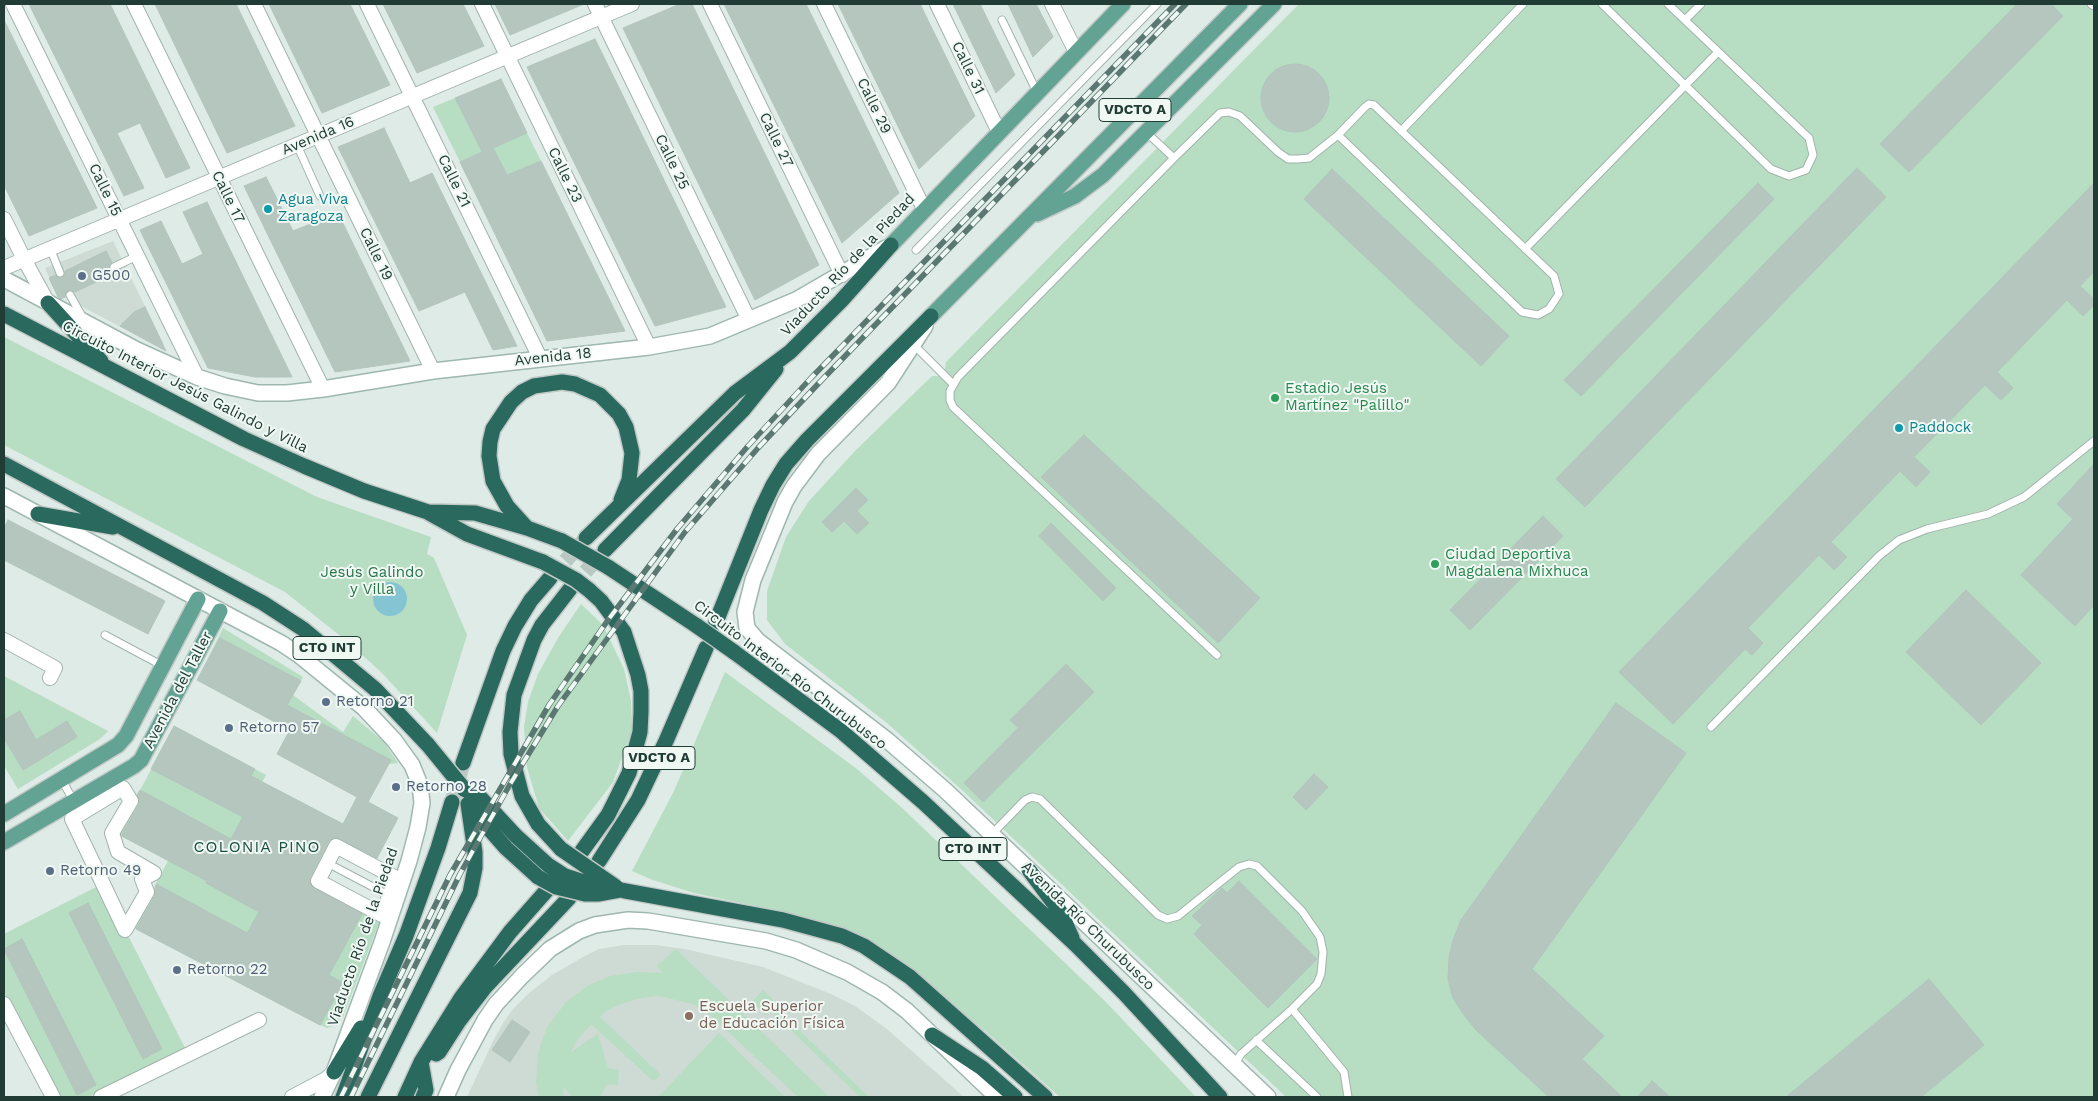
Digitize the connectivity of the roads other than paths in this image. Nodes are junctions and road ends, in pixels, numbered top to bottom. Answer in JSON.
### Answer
{"nodes":[{"id":1,"x":13,"y":4,"type":"edge"},
{"id":2,"x":134,"y":4,"type":"edge"},
{"id":3,"x":254,"y":4,"type":"edge"},
{"id":4,"x":367,"y":4,"type":"edge"},
{"id":5,"x":482,"y":4,"type":"edge"},
{"id":6,"x":632,"y":4,"type":"edge"},
{"id":7,"x":710,"y":4,"type":"edge"},
{"id":8,"x":824,"y":4,"type":"edge"},
{"id":9,"x":937,"y":4,"type":"edge"},
{"id":10,"x":1052,"y":4,"type":"edge"},
{"id":11,"x":1123,"y":4,"type":"edge"},
{"id":12,"x":1157,"y":4,"type":"edge"},
{"id":13,"x":1240,"y":4,"type":"edge"},
{"id":14,"x":1274,"y":4,"type":"edge"},
{"id":15,"x":1523,"y":4,"type":"edge"},
{"id":16,"x":1602,"y":4,"type":"edge"},
{"id":17,"x":1668,"y":4,"type":"edge"},
{"id":18,"x":1702,"y":4,"type":"edge"},
{"id":19,"x":599,"y":10,"type":"edge"},
{"id":20,"x":1002,"y":20,"type":"dead end"},
{"id":21,"x":1685,"y":20,"type":"junction"},
{"id":22,"x":1076,"y":52,"type":"junction"},
{"id":23,"x":1718,"y":52,"type":"junction"},
{"id":24,"x":507,"y":56,"type":"junction"},
{"id":25,"x":1685,"y":85,"type":"junction"},
{"id":26,"x":1037,"y":92,"type":"junction"},
{"id":27,"x":412,"y":96,"type":"junction"},
{"id":28,"x":1401,"y":131,"type":"junction"},
{"id":29,"x":999,"y":132,"type":"junction"},
{"id":30,"x":1147,"y":133,"type":"junction"},
{"id":31,"x":1338,"y":135,"type":"junction"},
{"id":32,"x":318,"y":136,"type":"junction"},
{"id":33,"x":296,"y":145,"type":"junction"},
{"id":34,"x":1174,"y":158,"type":"junction"},
{"id":35,"x":219,"y":177,"type":"junction"},
{"id":36,"x":320,"y":196,"type":"dead end"},
{"id":37,"x":924,"y":209,"type":"junction"},
{"id":38,"x":1031,"y":216,"type":"junction"},
{"id":39,"x":4,"y":219,"type":"edge"},
{"id":40,"x":119,"y":219,"type":"junction"},
{"id":41,"x":891,"y":245,"type":"junction"},
{"id":42,"x":50,"y":248,"type":"junction"},
{"id":43,"x":1525,"y":249,"type":"junction"},
{"id":44,"x":916,"y":250,"type":"dead end"},
{"id":45,"x":137,"y":256,"type":"junction"},
{"id":46,"x":24,"y":259,"type":"junction"},
{"id":47,"x":114,"y":267,"type":"dead end"},
{"id":48,"x":4,"y":268,"type":"edge"},
{"id":49,"x":60,"y":273,"type":"dead end"},
{"id":50,"x":842,"y":275,"type":"junction"},
{"id":51,"x":4,"y":279,"type":"edge"},
{"id":52,"x":70,"y":295,"type":"dead end"},
{"id":53,"x":52,"y":298,"type":"junction"},
{"id":54,"x":4,"y":314,"type":"edge"},
{"id":55,"x":930,"y":316,"type":"junction"},
{"id":56,"x":749,"y":320,"type":"junction"},
{"id":57,"x":86,"y":322,"type":"junction"},
{"id":58,"x":914,"y":345,"type":"junction"},
{"id":59,"x":649,"y":347,"type":"junction"},
{"id":60,"x":790,"y":352,"type":"junction"},
{"id":61,"x":540,"y":358,"type":"junction"},
{"id":62,"x":107,"y":368,"type":"junction"},
{"id":63,"x":432,"y":370,"type":"junction"},
{"id":64,"x":197,"y":377,"type":"junction"},
{"id":65,"x":953,"y":384,"type":"junction"},
{"id":66,"x":323,"y":390,"type":"junction"},
{"id":67,"x":2094,"y":441,"type":"edge"},
{"id":68,"x":4,"y":464,"type":"edge"},
{"id":69,"x":4,"y":496,"type":"edge"},
{"id":70,"x":618,"y":505,"type":"junction"},
{"id":71,"x":428,"y":512,"type":"junction"},
{"id":72,"x":38,"y":514,"type":"junction"},
{"id":73,"x":527,"y":528,"type":"junction"},
{"id":74,"x":130,"y":530,"type":"junction"},
{"id":75,"x":586,"y":538,"type":"tunnel mouth"},
{"id":76,"x":605,"y":550,"type":"tunnel mouth"},
{"id":77,"x":550,"y":578,"type":"tunnel mouth"},
{"id":78,"x":570,"y":589,"type":"tunnel mouth"},
{"id":79,"x":198,"y":599,"type":"junction"},
{"id":80,"x":220,"y":611,"type":"junction"},
{"id":81,"x":716,"y":622,"type":"dead end"},
{"id":82,"x":105,"y":635,"type":"dead end"},
{"id":83,"x":4,"y":640,"type":"edge"},
{"id":84,"x":706,"y":648,"type":"dead end"},
{"id":85,"x":1217,"y":656,"type":"dead end"},
{"id":86,"x":163,"y":666,"type":"junction"},
{"id":87,"x":50,"y":678,"type":"dead end"},
{"id":88,"x":1711,"y":727,"type":"dead end"},
{"id":89,"x":464,"y":763,"type":"tunnel mouth"},
{"id":90,"x":62,"y":780,"type":"junction"},
{"id":91,"x":464,"y":789,"type":"junction"},
{"id":92,"x":74,"y":802,"type":"junction"},
{"id":93,"x":452,"y":802,"type":"tunnel mouth"},
{"id":94,"x":468,"y":804,"type":"junction"},
{"id":95,"x":4,"y":814,"type":"edge"},
{"id":96,"x":72,"y":820,"type":"joint"},
{"id":97,"x":992,"y":834,"type":"junction"},
{"id":98,"x":4,"y":842,"type":"edge"},
{"id":99,"x":582,"y":851,"type":"dead end"},
{"id":100,"x":599,"y":861,"type":"dead end"},
{"id":101,"x":335,"y":867,"type":"dead end"},
{"id":102,"x":1029,"y":870,"type":"junction"},
{"id":103,"x":543,"y":871,"type":"junction"},
{"id":104,"x":547,"y":890,"type":"dead end"},
{"id":105,"x":620,"y":890,"type":"junction"},
{"id":106,"x":393,"y":897,"type":"junction"},
{"id":107,"x":569,"y":898,"type":"dead end"},
{"id":108,"x":1075,"y":944,"type":"junction"},
{"id":109,"x":380,"y":996,"type":"junction"},
{"id":110,"x":4,"y":1004,"type":"edge"},
{"id":111,"x":1292,"y":1009,"type":"junction"},
{"id":112,"x":259,"y":1020,"type":"dead end"},
{"id":113,"x":932,"y":1035,"type":"junction"},
{"id":114,"x":1256,"y":1040,"type":"junction"},
{"id":115,"x":421,"y":1062,"type":"junction"},
{"id":116,"x":1234,"y":1065,"type":"junction"},
{"id":117,"x":334,"y":1072,"type":"junction"},
{"id":118,"x":53,"y":1097,"type":"edge"},
{"id":119,"x":100,"y":1097,"type":"edge"},
{"id":120,"x":292,"y":1097,"type":"edge"},
{"id":121,"x":322,"y":1097,"type":"edge"},
{"id":122,"x":343,"y":1097,"type":"edge"},
{"id":123,"x":368,"y":1097,"type":"edge"},
{"id":124,"x":405,"y":1097,"type":"edge"},
{"id":125,"x":423,"y":1097,"type":"edge"},
{"id":126,"x":446,"y":1097,"type":"edge"},
{"id":127,"x":997,"y":1097,"type":"edge"},
{"id":128,"x":1015,"y":1097,"type":"edge"},
{"id":129,"x":1045,"y":1097,"type":"edge"},
{"id":130,"x":1220,"y":1097,"type":"edge"},
{"id":131,"x":1268,"y":1097,"type":"edge"},
{"id":132,"x":1317,"y":1097,"type":"edge"},
{"id":133,"x":1348,"y":1097,"type":"edge"}],
"edges":[{"from":1,"to":40,"type":"street","name":"Calle 15"},
{"from":2,"to":35,"type":"street","name":"Calle 17"},
{"from":3,"to":32,"type":"street","name":"Calle 19"},
{"from":4,"to":27,"type":"street","name":"Calle 21"},
{"from":5,"to":24,"type":"street","name":"Calle 23"},
{"from":6,"to":19,"type":"street","name":"Avenida 16"},
{"from":7,"to":50,"type":"street","name":"Calle 27"},
{"from":8,"to":37,"type":"street","name":"Calle 29"},
{"from":9,"to":29,"type":"street","name":"Calle 31"},
{"from":10,"to":22,"type":"street"},
{"from":11,"to":22,"type":"main road","name":"Viaducto Río de la Piedad"},
{"from":12,"to":44,"type":"lane"},
{"from":13,"to":38,"type":"main road","number":"VDCTO A"},
{"from":14,"to":30,"type":"main road"},
{"from":15,"to":28,"type":"lane"},
{"from":16,"to":25,"type":"lane"},
{"from":17,"to":21,"type":"lane"},
{"from":18,"to":21,"type":"lane"},
{"from":19,"to":24,"type":"street","name":"Avenida 16"},
{"from":19,"to":56,"type":"street","name":"Calle 25"},
{"from":20,"to":26,"type":"lane"},
{"from":21,"to":23,"type":"lane"},
{"from":22,"to":26,"type":"main road","name":"Viaducto Río de la Piedad"},
{"from":23,"to":25,"type":"lane"},
{"from":23,"to":25,"type":"lane"},
{"from":24,"to":27,"type":"street","name":"Avenida 16"},
{"from":24,"to":59,"type":"street","name":"Calle 23"},
{"from":25,"to":43,"type":"lane"},
{"from":26,"to":29,"type":"main road","name":"Viaducto Río de la Piedad"},
{"from":27,"to":32,"type":"street","name":"Avenida 16"},
{"from":27,"to":61,"type":"street","name":"Calle 21"},
{"from":28,"to":31,"type":"lane"},
{"from":28,"to":43,"type":"lane"},
{"from":29,"to":37,"type":"main road","name":"Viaducto Río de la Piedad"},
{"from":30,"to":34,"type":"lane"},
{"from":30,"to":38,"type":"main road"},
{"from":31,"to":34,"type":"lane"},
{"from":31,"to":43,"type":"lane"},
{"from":32,"to":33,"type":"street","name":"Avenida 16"},
{"from":32,"to":63,"type":"street","name":"Calle 19"},
{"from":33,"to":35,"type":"street","name":"Avenida 16"},
{"from":33,"to":36,"type":"lane"},
{"from":34,"to":65,"type":"lane"},
{"from":35,"to":40,"type":"street","name":"Avenida 16"},
{"from":35,"to":66,"type":"street","name":"Calle 17"},
{"from":37,"to":41,"type":"main road","name":"Viaducto Río de la Piedad"},
{"from":38,"to":55,"type":"main road","number":"VDCTO A"},
{"from":39,"to":46,"type":"street"},
{"from":40,"to":42,"type":"street","name":"Avenida 16"},
{"from":40,"to":45,"type":"street","name":"Calle 15"},
{"from":41,"to":50,"type":"main road","name":"Avenida 18"},
{"from":41,"to":60,"type":"highway","name":"Viaducto Río de la Piedad"},
{"from":42,"to":46,"type":"street","name":"Avenida 16"},
{"from":42,"to":49,"type":"lane"},
{"from":45,"to":47,"type":"lane"},
{"from":45,"to":64,"type":"street","name":"Calle 15"},
{"from":46,"to":48,"type":"street","name":"Avenida 16"},
{"from":46,"to":53,"type":"street"},
{"from":50,"to":56,"type":"main road","name":"Avenida 18"},
{"from":51,"to":53,"type":"main road"},
{"from":52,"to":57,"type":"lane"},
{"from":53,"to":57,"type":"main road"},
{"from":53,"to":62,"type":"highway"},
{"from":54,"to":62,"type":"highway","name":"Circuito Interior Jesús Galindo y Villa","number":"CTO INT"},
{"from":55,"to":58,"type":"main road"},
{"from":55,"to":81,"type":"highway","number":"VDCTO A"},
{"from":56,"to":59,"type":"main road","name":"Avenida 18"},
{"from":57,"to":64,"type":"main road"},
{"from":58,"to":65,"type":"lane"},
{"from":58,"to":97,"type":"main road","name":"Avenida Río Churubusco","number":"CTO INT"},
{"from":59,"to":61,"type":"main road","name":"Avenida 18"},
{"from":60,"to":70,"type":"highway","name":"Viaducto Río de la Piedad"},
{"from":60,"to":76,"type":"highway"},
{"from":61,"to":63,"type":"main road","name":"Avenida 18"},
{"from":62,"to":71,"type":"highway","name":"Circuito Interior Jesús Galindo y Villa","number":"CTO INT"},
{"from":63,"to":66,"type":"main road","name":"Avenida 18"},
{"from":64,"to":66,"type":"main road","name":"Avenida 18"},
{"from":65,"to":85,"type":"lane"},
{"from":67,"to":88,"type":"lane"},
{"from":68,"to":74,"type":"highway","number":"CTO INT"},
{"from":69,"to":72,"type":"main road","number":"CTO INT"},
{"from":70,"to":73,"type":"highway"},
{"from":70,"to":75,"type":"highway","name":"Viaducto Río de la Piedad"},
{"from":71,"to":73,"type":"highway","name":"Circuito Interior Jesús Galindo y Villa","number":"CTO INT"},
{"from":71,"to":99,"type":"highway","bridge":true},
{"from":72,"to":74,"type":"highway"},
{"from":72,"to":79,"type":"main road","number":"CTO INT"},
{"from":73,"to":108,"type":"highway","name":"Circuito Interior Río Churubusco","number":"CTO INT","bridge":true},
{"from":74,"to":91,"type":"highway","number":"CTO INT","bridge":true},
{"from":77,"to":89,"type":"highway"},
{"from":78,"to":105,"type":"highway","bridge":true},
{"from":79,"to":80,"type":"main road","number":"CTO INT"},
{"from":79,"to":86,"type":"main road","name":"Avenida del Taller"},
{"from":80,"to":92,"type":"main road","name":"Avenida del Taller"},
{"from":80,"to":106,"type":"main road","name":"Viaducto Río de la Piedad","number":"CTO INT"},
{"from":82,"to":86,"type":"lane"},
{"from":83,"to":87,"type":"street"},
{"from":84,"to":100,"type":"highway","number":"VDCTO A"},
{"from":86,"to":90,"type":"main road","name":"Avenida del Taller"},
{"from":90,"to":92,"type":"lane"},
{"from":90,"to":95,"type":"main road","name":"Avenida del Taller"},
{"from":91,"to":94,"type":"highway","number":"CTO INT"},
{"from":91,"to":103,"type":"highway","number":"CTO INT"},
{"from":92,"to":98,"type":"main road","name":"Avenida del Taller"},
{"from":93,"to":109,"type":"highway"},
{"from":94,"to":103,"type":"highway","number":"CTO INT"},
{"from":94,"to":123,"type":"highway"},
{"from":96,"to":96,"type":"street"},
{"from":97,"to":102,"type":"main road","name":"Avenida Río Churubusco","number":"CTO INT"},
{"from":97,"to":111,"type":"lane"},
{"from":101,"to":106,"type":"lane"},
{"from":102,"to":108,"type":"highway"},
{"from":102,"to":116,"type":"main road","name":"Avenida Río Churubusco","number":"CTO INT"},
{"from":103,"to":105,"type":"highway","number":"CTO INT","bridge":true},
{"from":104,"to":115,"type":"highway"},
{"from":105,"to":129,"type":"highway","number":"CTO INT"},
{"from":106,"to":106,"type":"street"},
{"from":106,"to":117,"type":"main road","name":"Viaducto Río de la Piedad"},
{"from":107,"to":115,"type":"highway"},
{"from":108,"to":130,"type":"highway","name":"Circuito Interior Río Churubusco","number":"CTO INT"},
{"from":109,"to":117,"type":"highway"},
{"from":109,"to":122,"type":"highway"},
{"from":110,"to":118,"type":"street"},
{"from":111,"to":114,"type":"lane"},
{"from":111,"to":133,"type":"lane"},
{"from":112,"to":119,"type":"street"},
{"from":113,"to":126,"type":"main road"},
{"from":113,"to":127,"type":"main road"},
{"from":113,"to":128,"type":"highway"},
{"from":114,"to":116,"type":"lane"},
{"from":114,"to":132,"type":"lane"},
{"from":115,"to":124,"type":"highway"},
{"from":115,"to":125,"type":"highway"},
{"from":116,"to":131,"type":"main road","name":"Avenida Río Churubusco","number":"CTO INT"},
{"from":117,"to":120,"type":"street"},
{"from":117,"to":121,"type":"main road","name":"Viaducto Río de la Piedad"}]}
